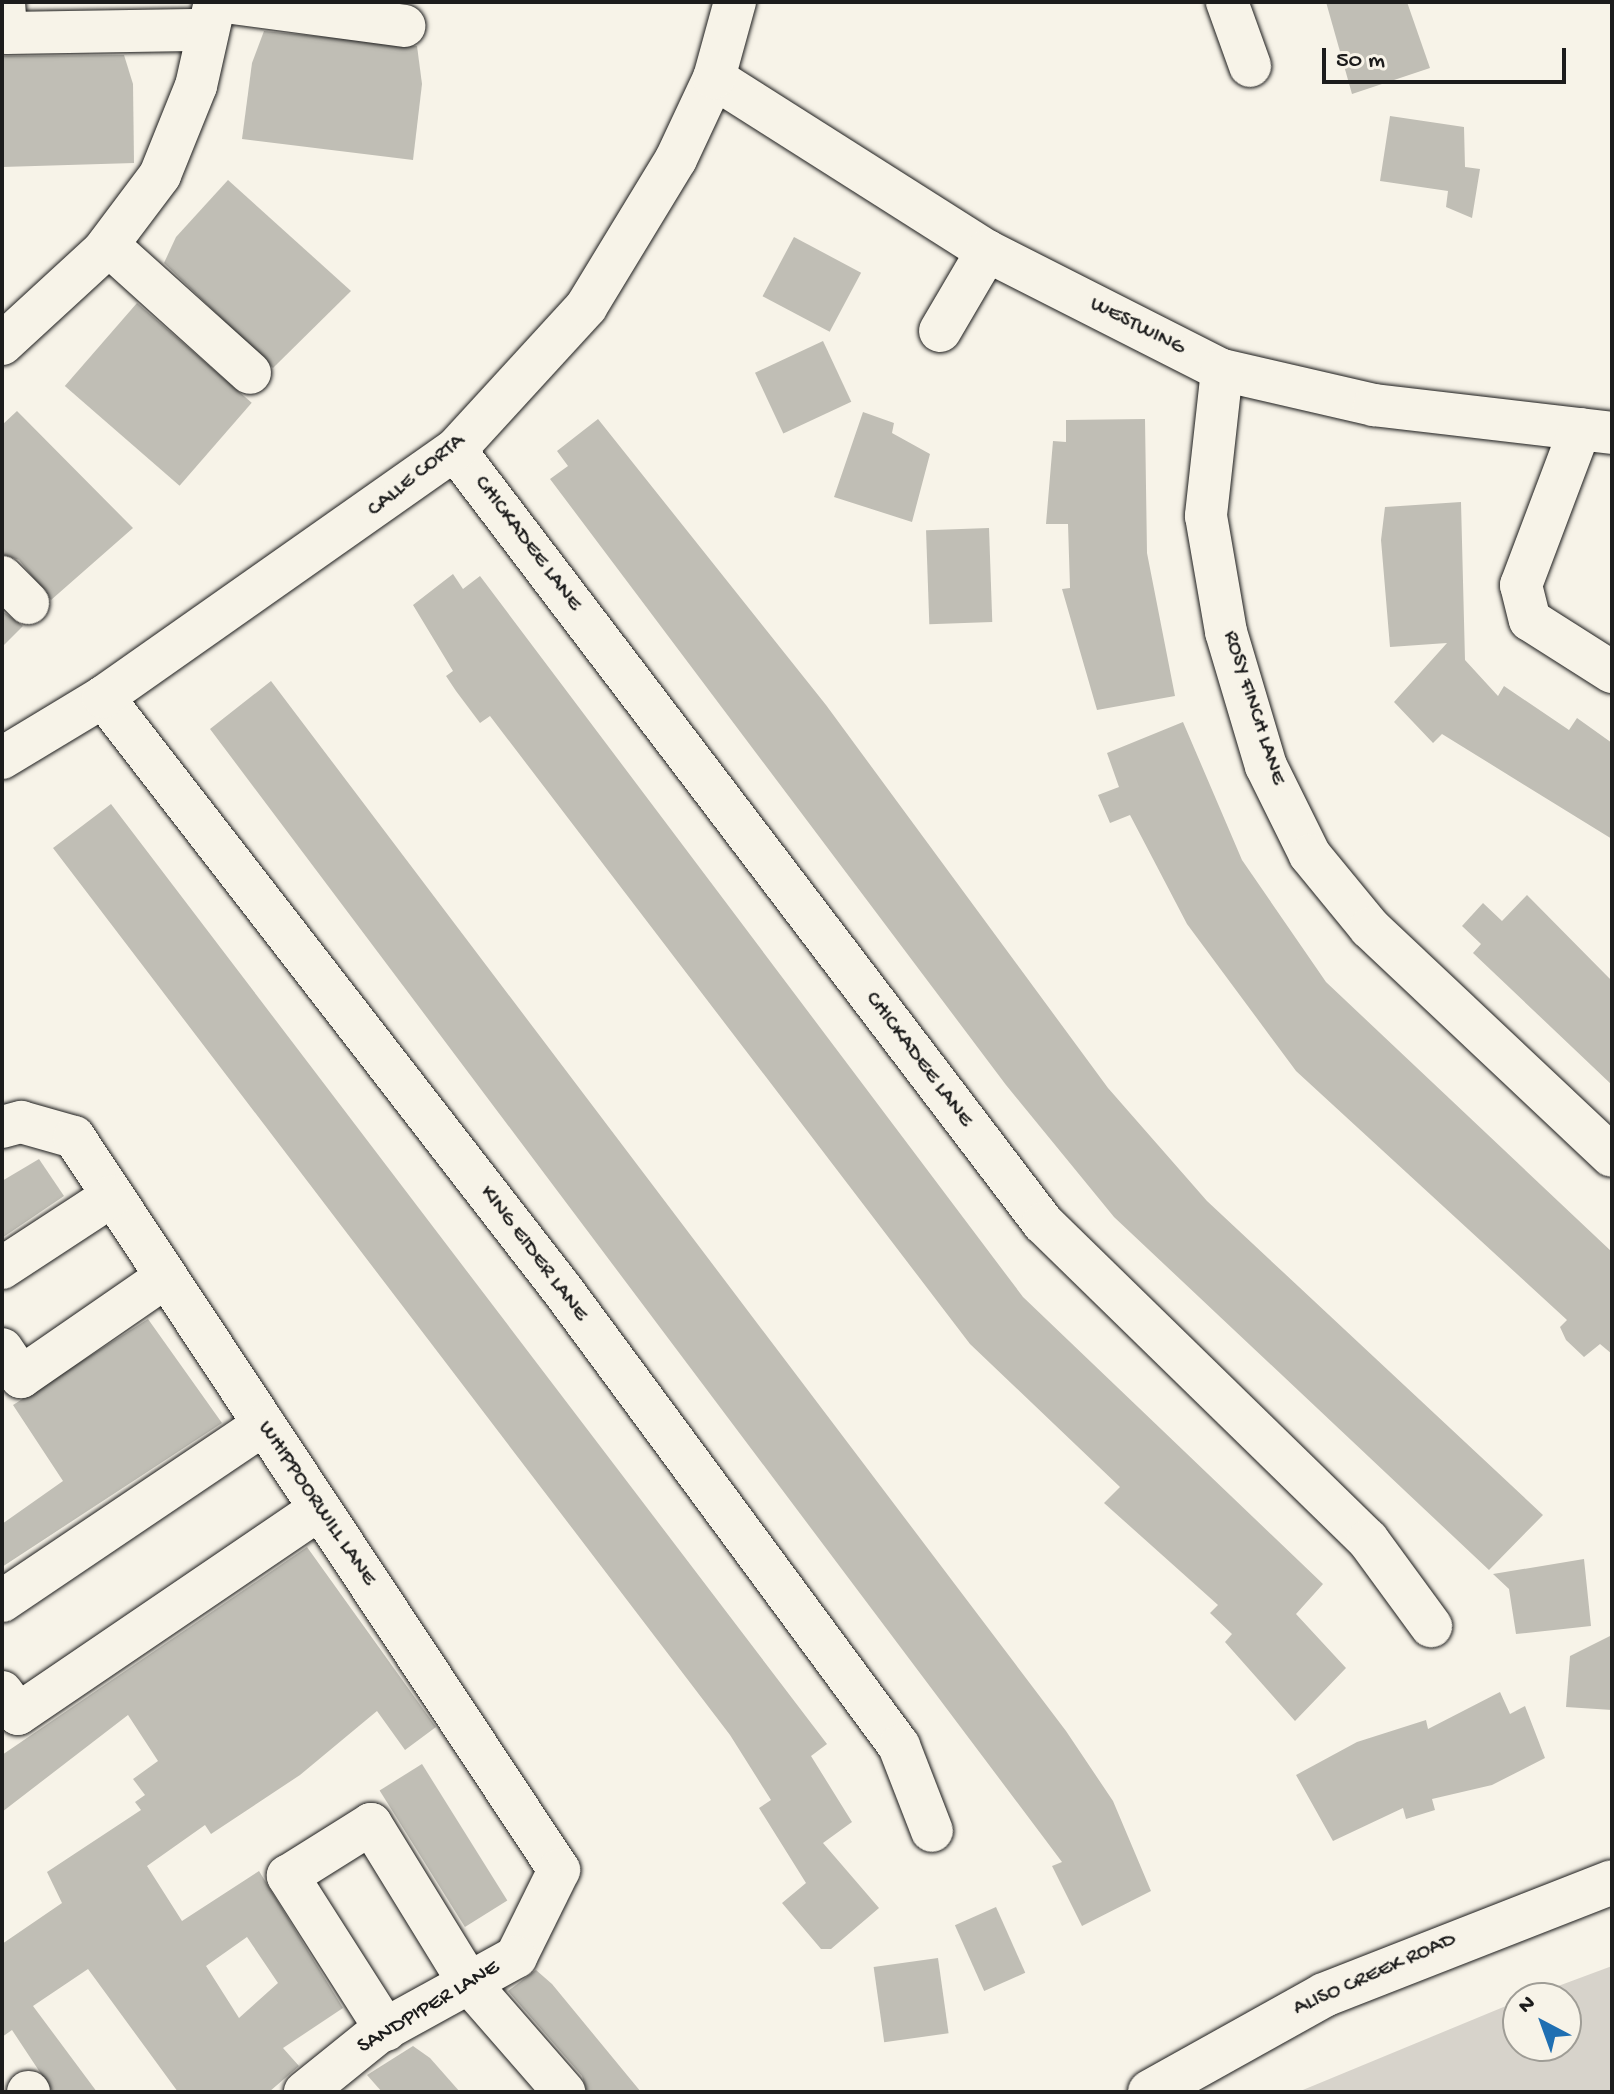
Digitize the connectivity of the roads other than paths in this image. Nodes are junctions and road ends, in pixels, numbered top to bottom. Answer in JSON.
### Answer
{"nodes":[{"id":1,"x":4,"y":2,"type":"edge"},
{"id":2,"x":735,"y":2,"type":"edge"},
{"id":3,"x":1227,"y":2,"type":"edge"},
{"id":4,"x":216,"y":11,"type":"edge"},
{"id":5,"x":404,"y":26,"type":"dead end"},
{"id":6,"x":1250,"y":66,"type":"dead end"},
{"id":7,"x":714,"y":78,"type":"junction"},
{"id":8,"x":108,"y":245,"type":"junction"},
{"id":9,"x":987,"y":251,"type":"junction"},
{"id":10,"x":940,"y":331,"type":"dead end"},
{"id":11,"x":2,"y":344,"type":"edge"},
{"id":12,"x":1222,"y":370,"type":"junction"},
{"id":13,"x":250,"y":373,"type":"dead end"},
{"id":14,"x":1596,"y":431,"type":"edge"},
{"id":15,"x":455,"y":450,"type":"junction"},
{"id":16,"x":1612,"y":672,"type":"edge"},
{"id":17,"x":103,"y":697,"type":"junction"},
{"id":18,"x":2,"y":758,"type":"edge"},
{"id":19,"x":2,"y":1127,"type":"edge"},
{"id":20,"x":1612,"y":1156,"type":"edge"},
{"id":21,"x":112,"y":1196,"type":"junction"},
{"id":22,"x":2,"y":1268,"type":"edge"},
{"id":23,"x":166,"y":1277,"type":"junction"},
{"id":24,"x":2,"y":1349,"type":"edge"},
{"id":25,"x":264,"y":1424,"type":"junction"},
{"id":26,"x":320,"y":1509,"type":"junction"},
{"id":27,"x":2,"y":1601,"type":"edge"},
{"id":28,"x":1431,"y":1626,"type":"dead end"},
{"id":29,"x":2,"y":1692,"type":"edge"},
{"id":30,"x":932,"y":1831,"type":"dead end"},
{"id":31,"x":559,"y":1870,"type":"joint"},
{"id":32,"x":1612,"y":1882,"type":"edge"},
{"id":33,"x":469,"y":1983,"type":"junction"},
{"id":34,"x":386,"y":2030,"type":"junction"},
{"id":35,"x":305,"y":2092,"type":"edge"},
{"id":36,"x":564,"y":2092,"type":"edge"},
{"id":37,"x":1150,"y":2092,"type":"edge"}],
"edges":[{"from":1,"to":4,"type":"street"},
{"from":2,"to":7,"type":"street","name":"CALLE CORTA"},
{"from":3,"to":6,"type":"street"},
{"from":4,"to":5,"type":"street"},
{"from":4,"to":8,"type":"street"},
{"from":7,"to":9,"type":"street","name":"WESTWING"},
{"from":7,"to":15,"type":"street","name":"CALLE CORTA"},
{"from":8,"to":11,"type":"street"},
{"from":8,"to":13,"type":"street"},
{"from":9,"to":10,"type":"street"},
{"from":9,"to":12,"type":"street","name":"WESTWING"},
{"from":12,"to":14,"type":"street","name":"WESTWING"},
{"from":12,"to":20,"type":"street","name":"ROSY FINCH LANE"},
{"from":14,"to":16,"type":"street"},
{"from":15,"to":17,"type":"street","name":"CALLE CORTA"},
{"from":15,"to":28,"type":"street","name":"CHICKADEE LANE"},
{"from":17,"to":18,"type":"street","name":"CALLE CORTA"},
{"from":17,"to":30,"type":"street","name":"KING EIDER LANE"},
{"from":19,"to":21,"type":"street","name":"WHIPPOORWILL LANE"},
{"from":21,"to":22,"type":"street"},
{"from":21,"to":23,"type":"street","name":"WHIPPOORWILL LANE"},
{"from":23,"to":24,"type":"street"},
{"from":23,"to":25,"type":"street","name":"WHIPPOORWILL LANE"},
{"from":25,"to":26,"type":"street","name":"WHIPPOORWILL LANE"},
{"from":25,"to":27,"type":"street"},
{"from":26,"to":29,"type":"street"},
{"from":26,"to":31,"type":"street","name":"WHIPPOORWILL LANE"},
{"from":31,"to":33,"type":"street","name":"SANDPIPER LANE"},
{"from":32,"to":37,"type":"main road","name":"ALISO CREEK ROAD"},
{"from":33,"to":34,"type":"street","name":"SANDPIPER LANE"},
{"from":33,"to":34,"type":"street"},
{"from":33,"to":36,"type":"street"},
{"from":34,"to":35,"type":"street","name":"SANDPIPER LANE"}]}
